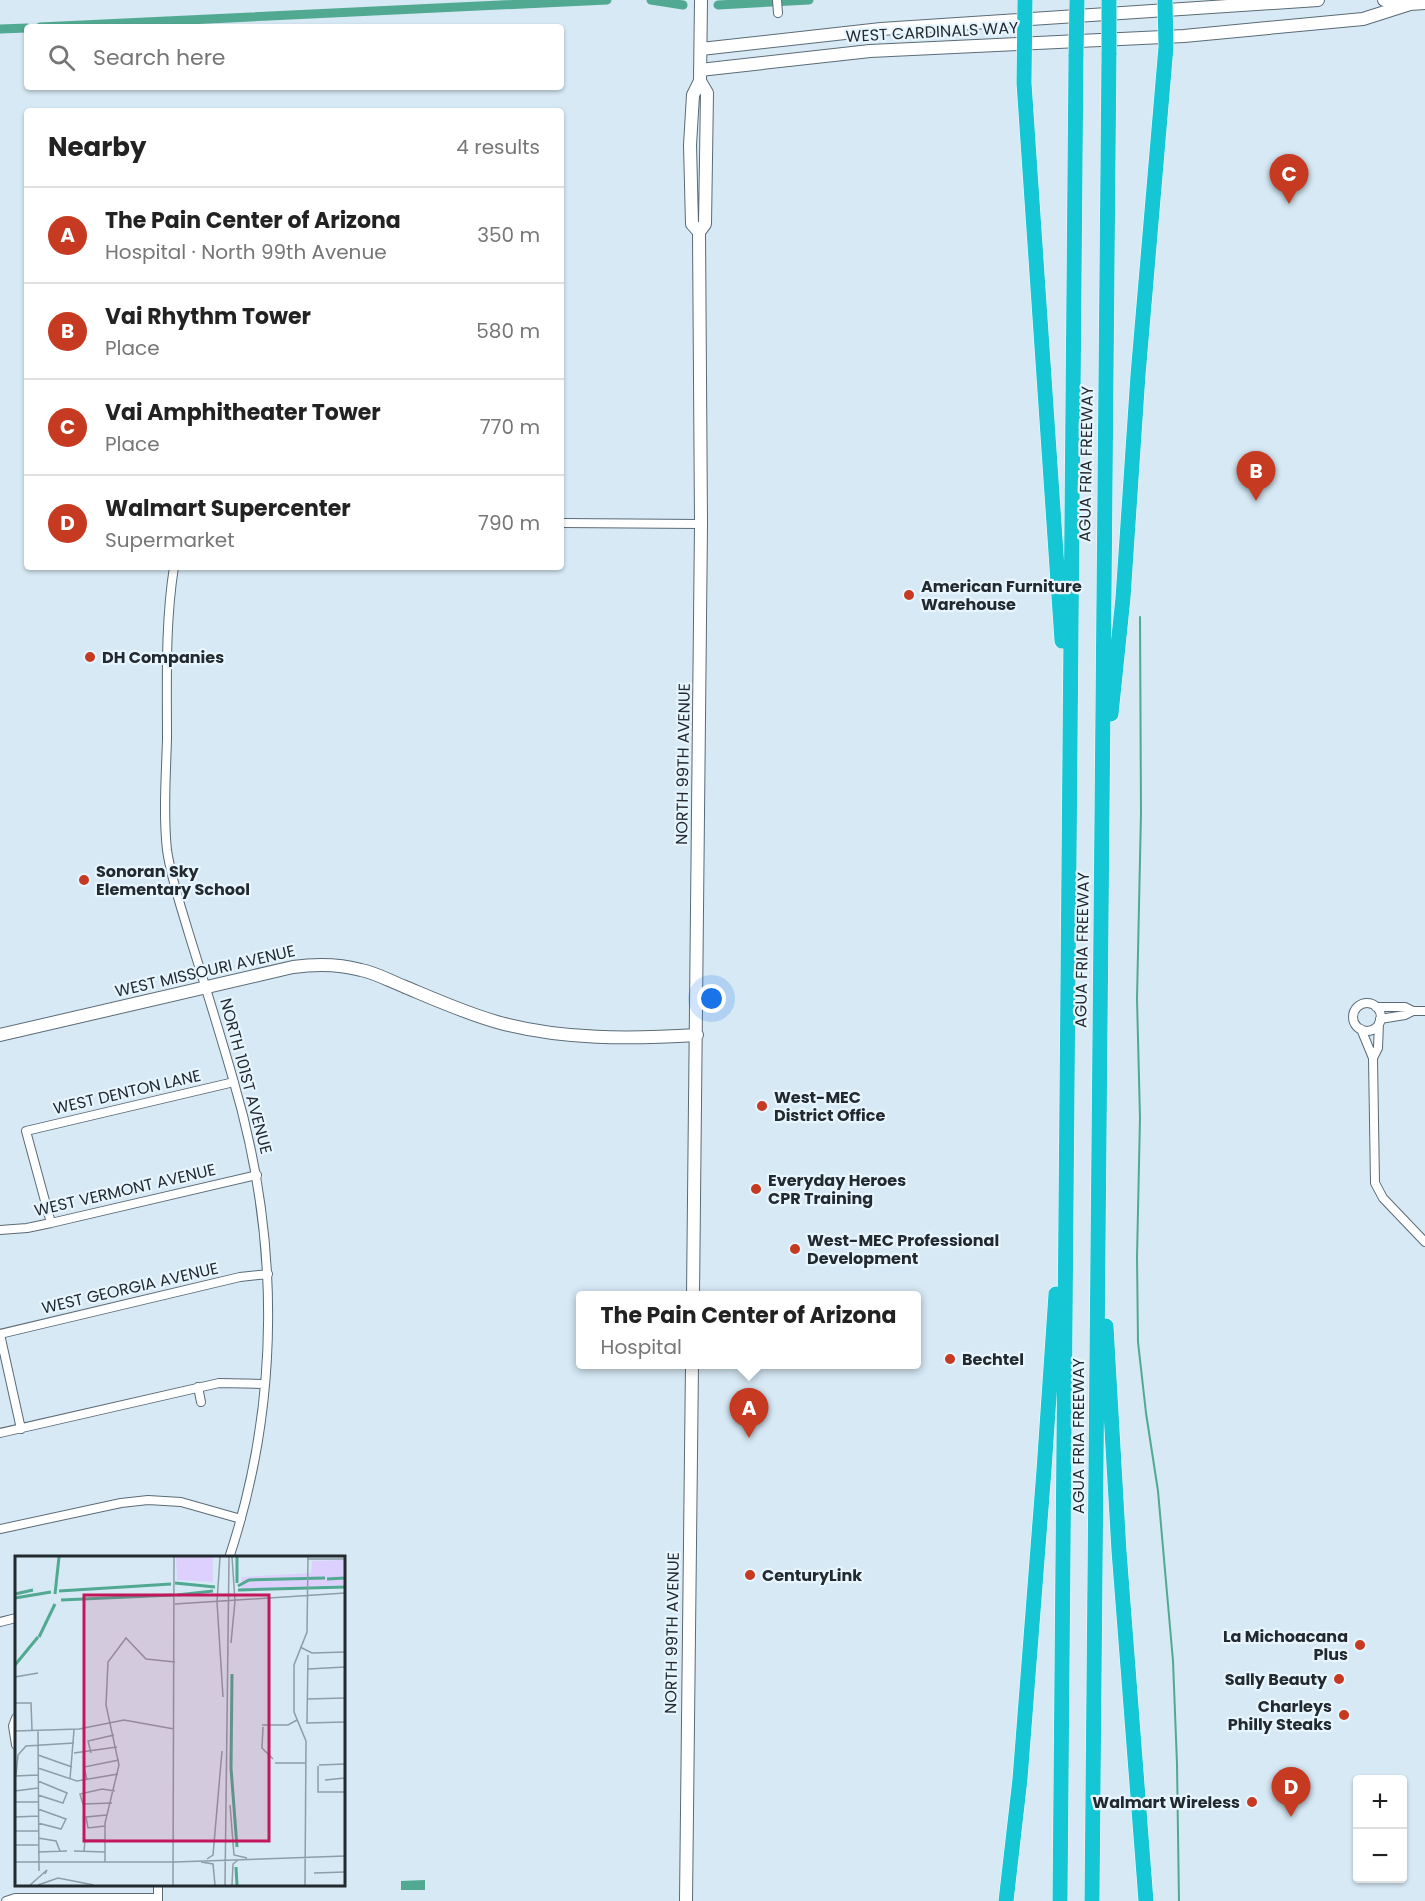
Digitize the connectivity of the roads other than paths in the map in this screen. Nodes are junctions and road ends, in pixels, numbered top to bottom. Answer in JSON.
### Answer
{"nodes":[{"id":1,"x":1025,"y":0,"type":"edge"},
{"id":2,"x":1077,"y":0,"type":"edge"},
{"id":3,"x":1109,"y":0,"type":"edge"},
{"id":4,"x":1318,"y":0,"type":"edge"},
{"id":5,"x":1384,"y":0,"type":"edge"},
{"id":6,"x":1425,"y":3,"type":"edge"},
{"id":7,"x":1410,"y":4,"type":"junction"},
{"id":8,"x":1165,"y":5,"type":"edge"},
{"id":9,"x":701,"y":6,"type":"edge"},
{"id":10,"x":1024,"y":18,"type":"junction"},
{"id":11,"x":1166,"y":36,"type":"junction"},
{"id":12,"x":1023,"y":44,"type":"junction"},
{"id":13,"x":700,"y":49,"type":"junction"},
{"id":14,"x":700,"y":76,"type":"junction"},
{"id":15,"x":564,"y":523,"type":"edge"},
{"id":16,"x":701,"y":524,"type":"junction"},
{"id":17,"x":174,"y":570,"type":"edge"},
{"id":18,"x":1102,"y":789,"type":"junction"},
{"id":19,"x":1070,"y":790,"type":"junction"},
{"id":20,"x":205,"y":987,"type":"junction"},
{"id":21,"x":1376,"y":1007,"type":"junction"},
{"id":22,"x":1413,"y":1011,"type":"junction"},
{"id":23,"x":1425,"y":1011,"type":"edge"},
{"id":24,"x":1379,"y":1021,"type":"junction"},
{"id":25,"x":1361,"y":1029,"type":"junction"},
{"id":26,"x":0,"y":1035,"type":"edge"},
{"id":27,"x":697,"y":1035,"type":"junction"},
{"id":28,"x":1373,"y":1058,"type":"junction"},
{"id":29,"x":234,"y":1082,"type":"junction"},
{"id":30,"x":257,"y":1175,"type":"junction"},
{"id":31,"x":1067,"y":1207,"type":"junction"},
{"id":32,"x":1099,"y":1208,"type":"junction"},
{"id":33,"x":51,"y":1223,"type":"junction"},
{"id":34,"x":0,"y":1230,"type":"edge"},
{"id":35,"x":1425,"y":1242,"type":"edge"},
{"id":36,"x":268,"y":1274,"type":"junction"},
{"id":37,"x":693,"y":1291,"type":"edge"},
{"id":38,"x":0,"y":1334,"type":"edge"},
{"id":39,"x":692,"y":1369,"type":"edge"},
{"id":40,"x":265,"y":1383,"type":"junction"},
{"id":41,"x":198,"y":1387,"type":"junction"},
{"id":42,"x":201,"y":1402,"type":"dead end"},
{"id":43,"x":21,"y":1429,"type":"junction"},
{"id":44,"x":0,"y":1433,"type":"edge"},
{"id":45,"x":241,"y":1519,"type":"junction"},
{"id":46,"x":0,"y":1529,"type":"edge"},
{"id":47,"x":229,"y":1556,"type":"edge"},
{"id":48,"x":15,"y":1618,"type":"edge"},
{"id":49,"x":0,"y":1622,"type":"edge"},
{"id":50,"x":158,"y":1899,"type":"edge"},
{"id":51,"x":6,"y":1901,"type":"edge"},
{"id":52,"x":686,"y":1901,"type":"edge"},
{"id":53,"x":1006,"y":1901,"type":"edge"},
{"id":54,"x":1060,"y":1901,"type":"edge"},
{"id":55,"x":1092,"y":1901,"type":"edge"},
{"id":56,"x":1146,"y":1901,"type":"edge"}],
"edges":[{"from":1,"to":10,"type":"highway"},
{"from":2,"to":19,"type":"highway","name":"AGUA FRIA FREEWAY","bridge":true},
{"from":3,"to":18,"type":"highway","name":"AGUA FRIA FREEWAY","bridge":true},
{"from":4,"to":8,"type":"main road","name":"WEST CARDINALS WAY"},
{"from":5,"to":7,"type":"main road"},
{"from":6,"to":7,"type":"main road"},
{"from":7,"to":11,"type":"main road","name":"WEST CARDINALS WAY"},
{"from":8,"to":10,"type":"main road","name":"WEST CARDINALS WAY"},
{"from":8,"to":11,"type":"highway"},
{"from":9,"to":13,"type":"main road","name":"NORTH 99TH AVENUE"},
{"from":10,"to":12,"type":"highway"},
{"from":10,"to":13,"type":"main road","name":"WEST CARDINALS WAY"},
{"from":11,"to":12,"type":"main road","name":"WEST CARDINALS WAY"},
{"from":11,"to":18,"type":"highway"},
{"from":12,"to":14,"type":"main road","name":"WEST CARDINALS WAY"},
{"from":12,"to":19,"type":"highway"},
{"from":13,"to":14,"type":"main road","name":"NORTH 99TH AVENUE"},
{"from":14,"to":16,"type":"main road","name":"NORTH 99TH AVENUE"},
{"from":15,"to":16,"type":"street"},
{"from":16,"to":27,"type":"main road","name":"NORTH 99TH AVENUE"},
{"from":17,"to":20,"type":"street","name":"NORTH 101ST AVENUE"},
{"from":18,"to":32,"type":"highway","name":"AGUA FRIA FREEWAY"},
{"from":19,"to":31,"type":"highway","name":"AGUA FRIA FREEWAY"},
{"from":20,"to":26,"type":"main road","name":"WEST MISSOURI AVENUE"},
{"from":20,"to":27,"type":"main road","name":"WEST MISSOURI AVENUE"},
{"from":20,"to":29,"type":"street","name":"NORTH 101ST AVENUE"},
{"from":21,"to":22,"type":"street"},
{"from":21,"to":24,"type":"street"},
{"from":21,"to":25,"type":"street"},
{"from":22,"to":23,"type":"street"},
{"from":22,"to":24,"type":"street"},
{"from":24,"to":25,"type":"street"},
{"from":24,"to":28,"type":"street"},
{"from":25,"to":28,"type":"street"},
{"from":27,"to":37,"type":"main road","name":"NORTH 99TH AVENUE"},
{"from":28,"to":35,"type":"street"},
{"from":29,"to":30,"type":"street","name":"NORTH 101ST AVENUE"},
{"from":29,"to":33,"type":"street","name":"WEST DENTON LANE"},
{"from":30,"to":33,"type":"street","name":"WEST VERMONT AVENUE"},
{"from":30,"to":36,"type":"street","name":"NORTH 101ST AVENUE"},
{"from":31,"to":53,"type":"highway"},
{"from":31,"to":54,"type":"highway","name":"AGUA FRIA FREEWAY"},
{"from":32,"to":55,"type":"highway","name":"AGUA FRIA FREEWAY"},
{"from":32,"to":56,"type":"highway"},
{"from":33,"to":34,"type":"street","name":"WEST VERMONT AVENUE"},
{"from":36,"to":38,"type":"street","name":"WEST GEORGIA AVENUE"},
{"from":36,"to":40,"type":"street","name":"NORTH 101ST AVENUE"},
{"from":38,"to":43,"type":"street"},
{"from":39,"to":52,"type":"main road","name":"NORTH 99TH AVENUE"},
{"from":40,"to":41,"type":"street"},
{"from":40,"to":45,"type":"street","name":"NORTH 101ST AVENUE"},
{"from":41,"to":42,"type":"street"},
{"from":41,"to":43,"type":"street"},
{"from":43,"to":44,"type":"street"},
{"from":45,"to":46,"type":"street"},
{"from":45,"to":47,"type":"street","name":"NORTH 101ST AVENUE"},
{"from":48,"to":49,"type":"street"},
{"from":50,"to":51,"type":"street"}]}
